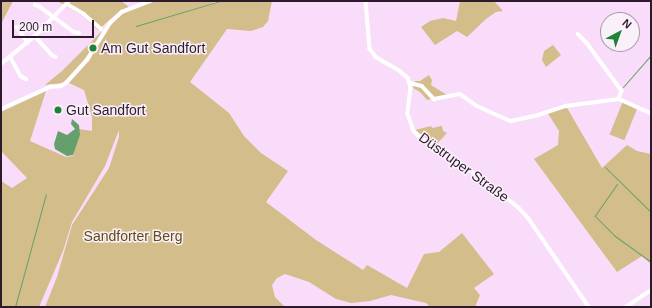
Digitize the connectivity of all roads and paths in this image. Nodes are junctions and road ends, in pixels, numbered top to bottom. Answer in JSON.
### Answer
{"nodes":[{"id":1,"x":149,"y":1,"type":"edge"},
{"id":2,"x":366,"y":1,"type":"edge"},
{"id":3,"x":68,"y":2,"type":"edge"},
{"id":4,"x":35,"y":5,"type":"dead end"},
{"id":5,"x":54,"y":17,"type":"junction"},
{"id":6,"x":17,"y":27,"type":"dead end"},
{"id":7,"x":101,"y":29,"type":"dead end"},
{"id":8,"x":80,"y":33,"type":"dead end"},
{"id":9,"x":578,"y":34,"type":"dead end"},
{"id":10,"x":35,"y":36,"type":"junction"},
{"id":11,"x":28,"y":43,"type":"junction"},
{"id":12,"x":56,"y":57,"type":"dead end"},
{"id":13,"x":11,"y":58,"type":"junction"},
{"id":14,"x":1,"y":64,"type":"edge"},
{"id":15,"x":26,"y":79,"type":"dead end"},
{"id":16,"x":410,"y":83,"type":"junction"},
{"id":17,"x":619,"y":99,"type":"junction"},
{"id":18,"x":1,"y":108,"type":"edge"},
{"id":19,"x":651,"y":113,"type":"edge"},
{"id":20,"x":651,"y":290,"type":"edge"},
{"id":21,"x":589,"y":307,"type":"edge"},
{"id":22,"x":626,"y":307,"type":"edge"}],
"edges":[{"from":1,"to":18,"type":"street"},
{"from":2,"to":16,"type":"street"},
{"from":3,"to":5,"type":"street"},
{"from":3,"to":7,"type":"street"},
{"from":4,"to":5,"type":"street"},
{"from":5,"to":8,"type":"street"},
{"from":5,"to":10,"type":"street"},
{"from":6,"to":11,"type":"street"},
{"from":9,"to":17,"type":"street"},
{"from":10,"to":11,"type":"street"},
{"from":10,"to":12,"type":"street"},
{"from":11,"to":13,"type":"street"},
{"from":13,"to":14,"type":"street"},
{"from":13,"to":15,"type":"street"},
{"from":16,"to":17,"type":"street"},
{"from":16,"to":21,"type":"street","name":"Düstruper Straße"},
{"from":17,"to":19,"type":"street"},
{"from":20,"to":22,"type":"street"}]}
